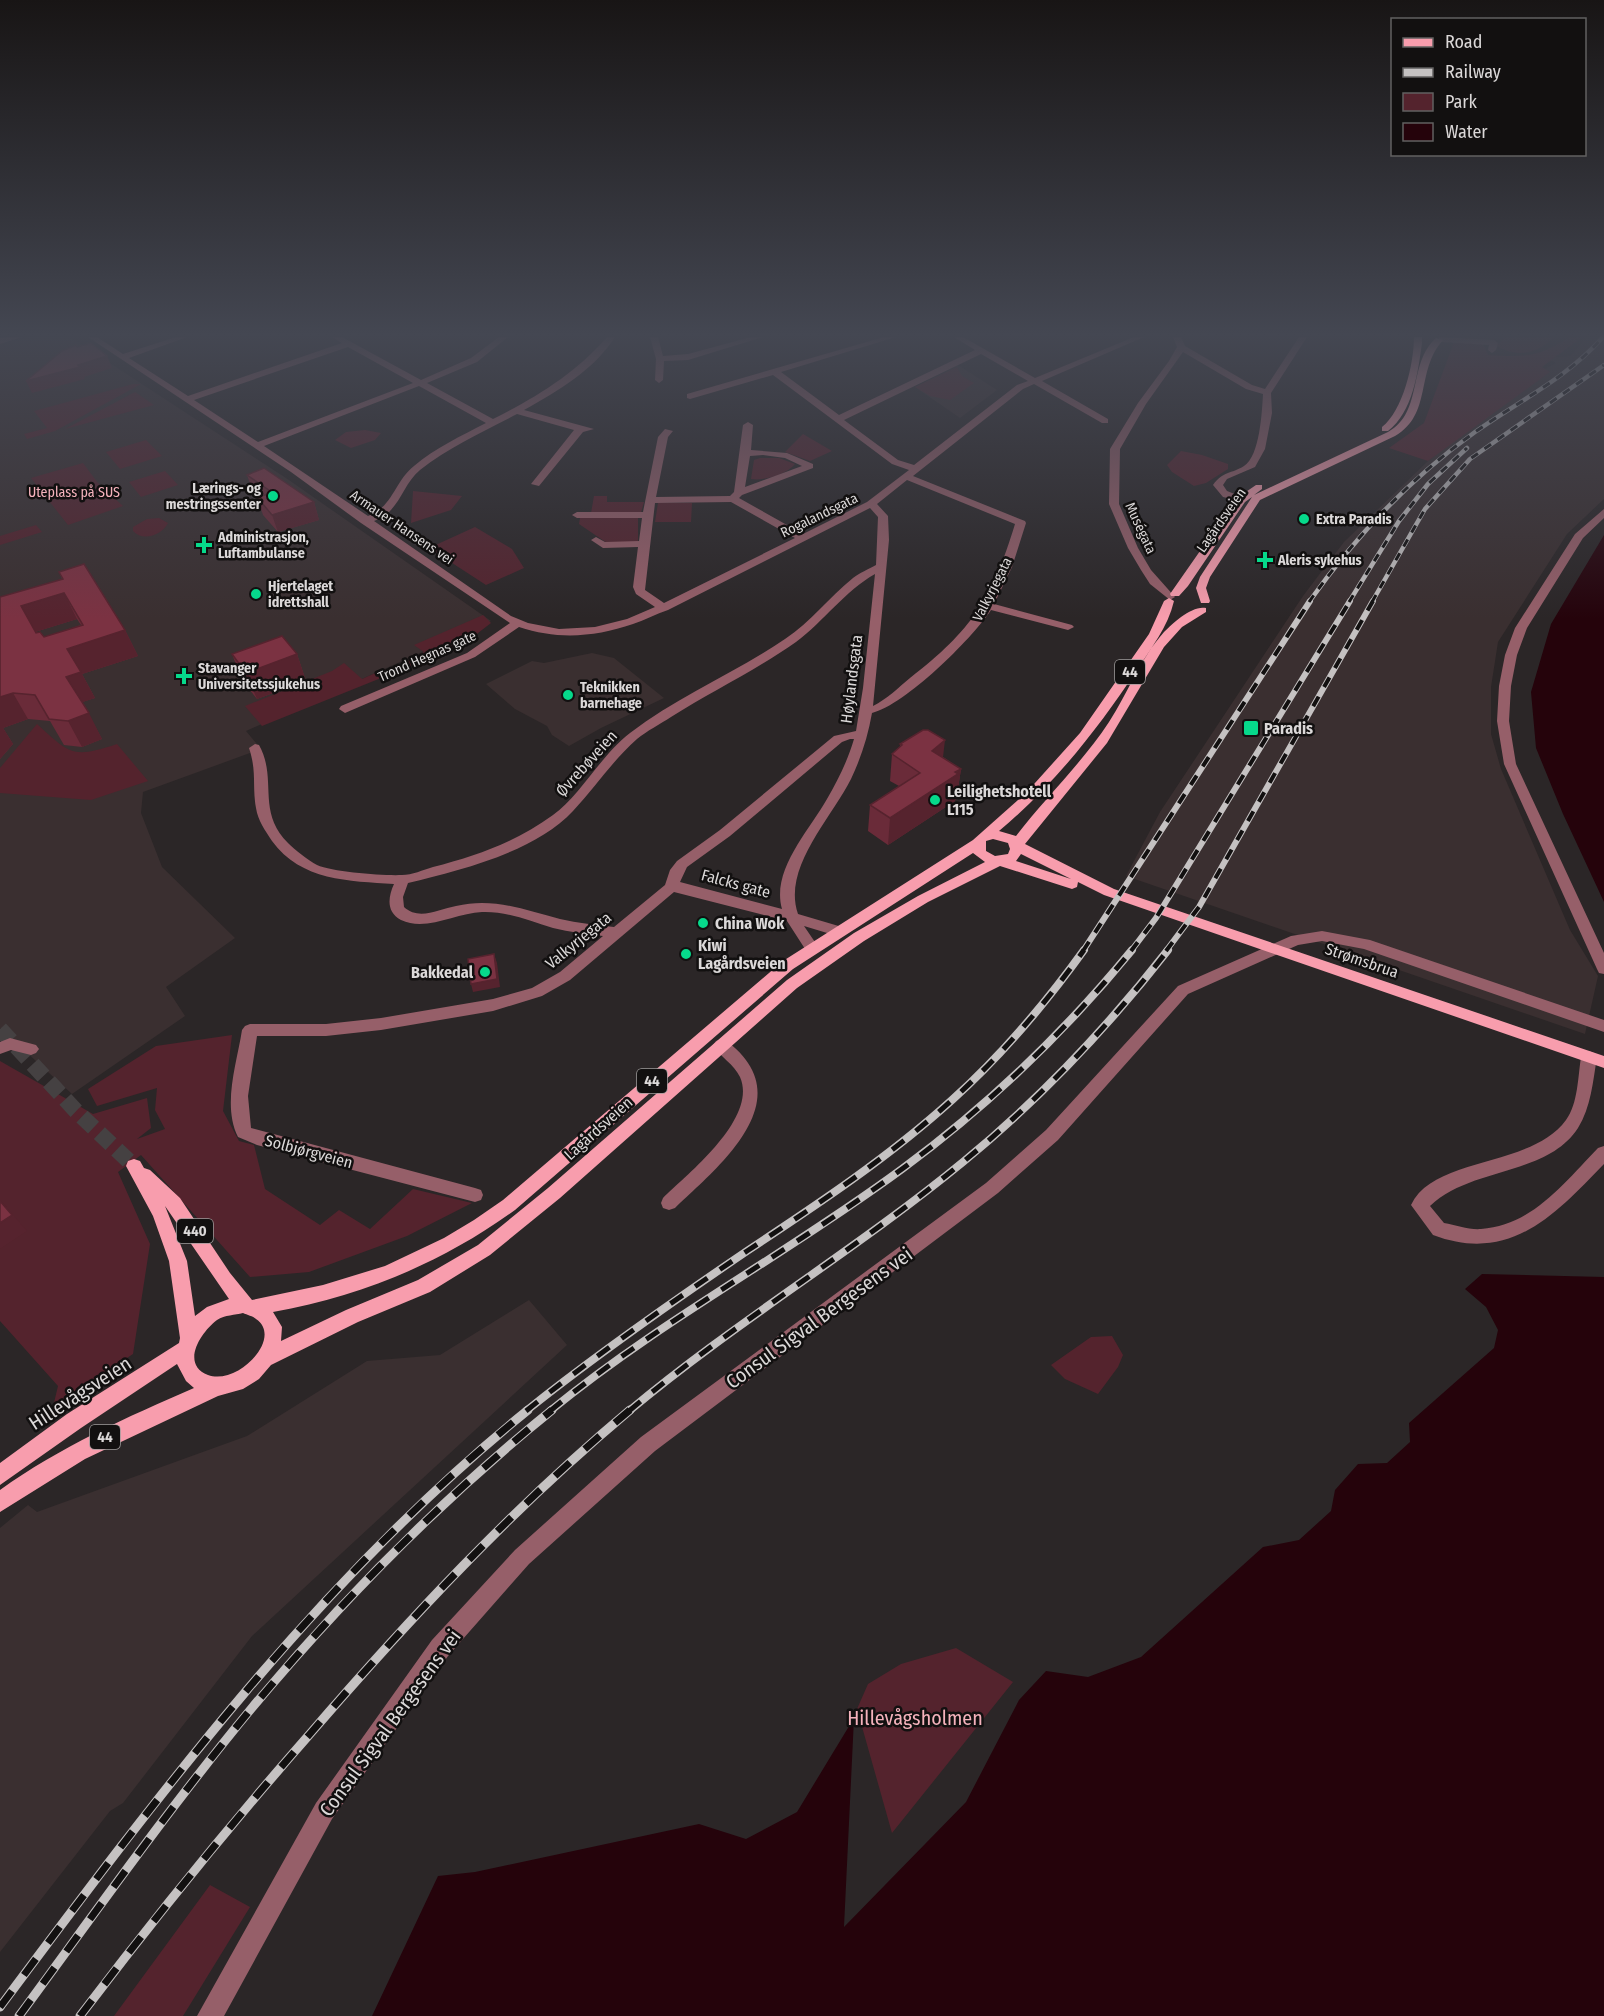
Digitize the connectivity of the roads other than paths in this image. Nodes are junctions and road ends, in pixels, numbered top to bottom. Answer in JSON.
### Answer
{"nodes":[{"id":1,"x":234,"y":431,"type":"edge"},
{"id":2,"x":296,"y":431,"type":"edge"},
{"id":3,"x":476,"y":431,"type":"edge"},
{"id":4,"x":583,"y":431,"type":"edge"},
{"id":5,"x":668,"y":431,"type":"dead end"},
{"id":6,"x":748,"y":431,"type":"edge"},
{"id":7,"x":854,"y":431,"type":"edge"},
{"id":8,"x":964,"y":431,"type":"edge"},
{"id":9,"x":1126,"y":431,"type":"edge"},
{"id":10,"x":1263,"y":431,"type":"edge"},
{"id":11,"x":1380,"y":431,"type":"edge"},
{"id":12,"x":1395,"y":431,"type":"edge"},
{"id":13,"x":257,"y":446,"type":"junction"},
{"id":14,"x":746,"y":453,"type":"junction"},
{"id":15,"x":916,"y":469,"type":"junction"},
{"id":16,"x":907,"y":477,"type":"junction"},
{"id":17,"x":536,"y":484,"type":"dead end"},
{"id":18,"x":736,"y":496,"type":"junction"},
{"id":19,"x":650,"y":500,"type":"junction"},
{"id":20,"x":1241,"y":500,"type":"junction"},
{"id":21,"x":871,"y":504,"type":"junction"},
{"id":22,"x":1604,"y":512,"type":"edge"},
{"id":23,"x":578,"y":515,"type":"dead end"},
{"id":24,"x":648,"y":515,"type":"junction"},
{"id":25,"x":365,"y":521,"type":"junction"},
{"id":26,"x":803,"y":538,"type":"junction"},
{"id":27,"x":596,"y":540,"type":"dead end"},
{"id":28,"x":645,"y":544,"type":"junction"},
{"id":29,"x":881,"y":567,"type":"junction"},
{"id":30,"x":1171,"y":597,"type":"junction"},
{"id":31,"x":1203,"y":605,"type":"junction"},
{"id":32,"x":987,"y":606,"type":"junction"},
{"id":33,"x":664,"y":608,"type":"junction"},
{"id":34,"x":518,"y":623,"type":"junction"},
{"id":35,"x":1068,"y":627,"type":"dead end"},
{"id":36,"x":550,"y":632,"type":"joint"},
{"id":37,"x":345,"y":709,"type":"dead end"},
{"id":38,"x":866,"y":710,"type":"junction"},
{"id":39,"x":862,"y":735,"type":"junction"},
{"id":40,"x":255,"y":748,"type":"dead end"},
{"id":41,"x":982,"y":839,"type":"junction"},
{"id":42,"x":1017,"y":845,"type":"junction"},
{"id":43,"x":999,"y":861,"type":"junction"},
{"id":44,"x":1037,"y":866,"type":"junction"},
{"id":45,"x":403,"y":880,"type":"junction"},
{"id":46,"x":671,"y":887,"type":"junction"},
{"id":47,"x":792,"y":917,"type":"junction"},
{"id":48,"x":837,"y":931,"type":"junction"},
{"id":49,"x":616,"y":932,"type":"junction"},
{"id":50,"x":812,"y":948,"type":"junction"},
{"id":51,"x":1604,"y":969,"type":"edge"},
{"id":52,"x":1604,"y":1026,"type":"edge"},
{"id":53,"x":250,"y":1030,"type":"joint"},
{"id":54,"x":3,"y":1042,"type":"edge"},
{"id":55,"x":721,"y":1045,"type":"junction"},
{"id":56,"x":31,"y":1049,"type":"dead end"},
{"id":57,"x":1597,"y":1059,"type":"edge"},
{"id":58,"x":1604,"y":1153,"type":"edge"},
{"id":59,"x":475,"y":1195,"type":"dead end"},
{"id":60,"x":669,"y":1203,"type":"dead end"},
{"id":61,"x":249,"y":1306,"type":"junction"},
{"id":62,"x":187,"y":1343,"type":"junction"},
{"id":63,"x":266,"y":1358,"type":"junction"},
{"id":64,"x":219,"y":1386,"type":"junction"},
{"id":65,"x":0,"y":1475,"type":"edge"},
{"id":66,"x":0,"y":1502,"type":"edge"},
{"id":67,"x":210,"y":2016,"type":"edge"}],
"edges":[{"from":1,"to":13,"type":"street","name":"Armauer Hansens vei"},
{"from":2,"to":13,"type":"street"},
{"from":3,"to":25,"type":"street"},
{"from":4,"to":17,"type":"street"},
{"from":5,"to":19,"type":"street"},
{"from":6,"to":14,"type":"street"},
{"from":7,"to":15,"type":"street"},
{"from":8,"to":15,"type":"street","name":"Rogalandsgata"},
{"from":9,"to":30,"type":"street","name":"Muségata"},
{"from":10,"to":20,"type":"street"},
{"from":11,"to":20,"type":"main road","name":"Lagårdsveien","number":"44"},
{"from":12,"to":31,"type":"main road","name":"Lagårdsveien"},
{"from":13,"to":25,"type":"street","name":"Armauer Hansens vei"},
{"from":14,"to":18,"type":"street"},
{"from":14,"to":18,"type":"street"},
{"from":15,"to":16,"type":"street","name":"Rogalandsgata"},
{"from":16,"to":21,"type":"street","name":"Rogalandsgata"},
{"from":16,"to":32,"type":"street","name":"Valkyrjegata"},
{"from":18,"to":19,"type":"street"},
{"from":18,"to":26,"type":"street"},
{"from":19,"to":24,"type":"street"},
{"from":20,"to":30,"type":"main road","name":"Lagårdsveien","number":"44"},
{"from":21,"to":26,"type":"street","name":"Rogalandsgata"},
{"from":21,"to":29,"type":"street","name":"Høylandsgata"},
{"from":22,"to":51,"type":"street"},
{"from":23,"to":24,"type":"street"},
{"from":24,"to":28,"type":"street"},
{"from":25,"to":34,"type":"street","name":"Armauer Hansens vei"},
{"from":26,"to":33,"type":"street","name":"Rogalandsgata"},
{"from":27,"to":28,"type":"street"},
{"from":28,"to":33,"type":"street"},
{"from":29,"to":38,"type":"street","name":"Høylandsgata"},
{"from":29,"to":45,"type":"street","name":"Øvrebøveien"},
{"from":30,"to":31,"type":"main road"},
{"from":30,"to":31,"type":"main road"},
{"from":30,"to":41,"type":"main road","name":"Lagårdsveien","number":"44"},
{"from":31,"to":42,"type":"main road","number":"44"},
{"from":32,"to":35,"type":"street"},
{"from":32,"to":38,"type":"street","name":"Valkyrjegata"},
{"from":33,"to":36,"type":"street","name":"Rogalandsgata"},
{"from":34,"to":36,"type":"street","name":"Armauer Hansens vei"},
{"from":34,"to":37,"type":"street","name":"Trond Hegnas gate"},
{"from":38,"to":39,"type":"street","name":"Høylandsgata"},
{"from":39,"to":46,"type":"street","name":"Valkyrjegata"},
{"from":39,"to":47,"type":"street","name":"Høylandsgata"},
{"from":40,"to":45,"type":"street","name":"Øvrebøveien"},
{"from":41,"to":42,"type":"main road"},
{"from":41,"to":43,"type":"main road"},
{"from":41,"to":48,"type":"main road","name":"Lagårdsveien","number":"44"},
{"from":42,"to":43,"type":"main road","number":"44"},
{"from":42,"to":44,"type":"main road","name":"Strømsbrua"},
{"from":43,"to":44,"type":"main road","name":"Strømsbrua"},
{"from":43,"to":55,"type":"main road","name":"Lagårdsveien","number":"44"},
{"from":44,"to":57,"type":"main road","name":"Strømsbrua"},
{"from":45,"to":49,"type":"street"},
{"from":46,"to":47,"type":"street","name":"Falcks gate"},
{"from":46,"to":49,"type":"street","name":"Valkyrjegata"},
{"from":47,"to":48,"type":"street"},
{"from":47,"to":50,"type":"street","name":"Høylandsgata"},
{"from":48,"to":50,"type":"main road","name":"Lagårdsveien","number":"44"},
{"from":49,"to":53,"type":"street","name":"Valkyrjegata"},
{"from":50,"to":61,"type":"main road","name":"Lagårdsveien","number":"44"},
{"from":52,"to":67,"type":"street","name":"Consul Sigval Bergesens vei"},
{"from":53,"to":59,"type":"street","name":"Solbjørgveien"},
{"from":54,"to":56,"type":"street"},
{"from":55,"to":60,"type":"street"},
{"from":55,"to":63,"type":"main road","name":"Lagårdsveien","number":"44"},
{"from":57,"to":58,"type":"street"},
{"from":61,"to":62,"type":"main road","number":"44"},
{"from":61,"to":62,"type":"main road","number":"440"},
{"from":61,"to":63,"type":"main road"},
{"from":62,"to":64,"type":"main road"},
{"from":62,"to":65,"type":"main road","name":"Hillevågsveien","number":"44"},
{"from":63,"to":64,"type":"main road","number":"44"},
{"from":64,"to":66,"type":"main road","number":"44"}]}
